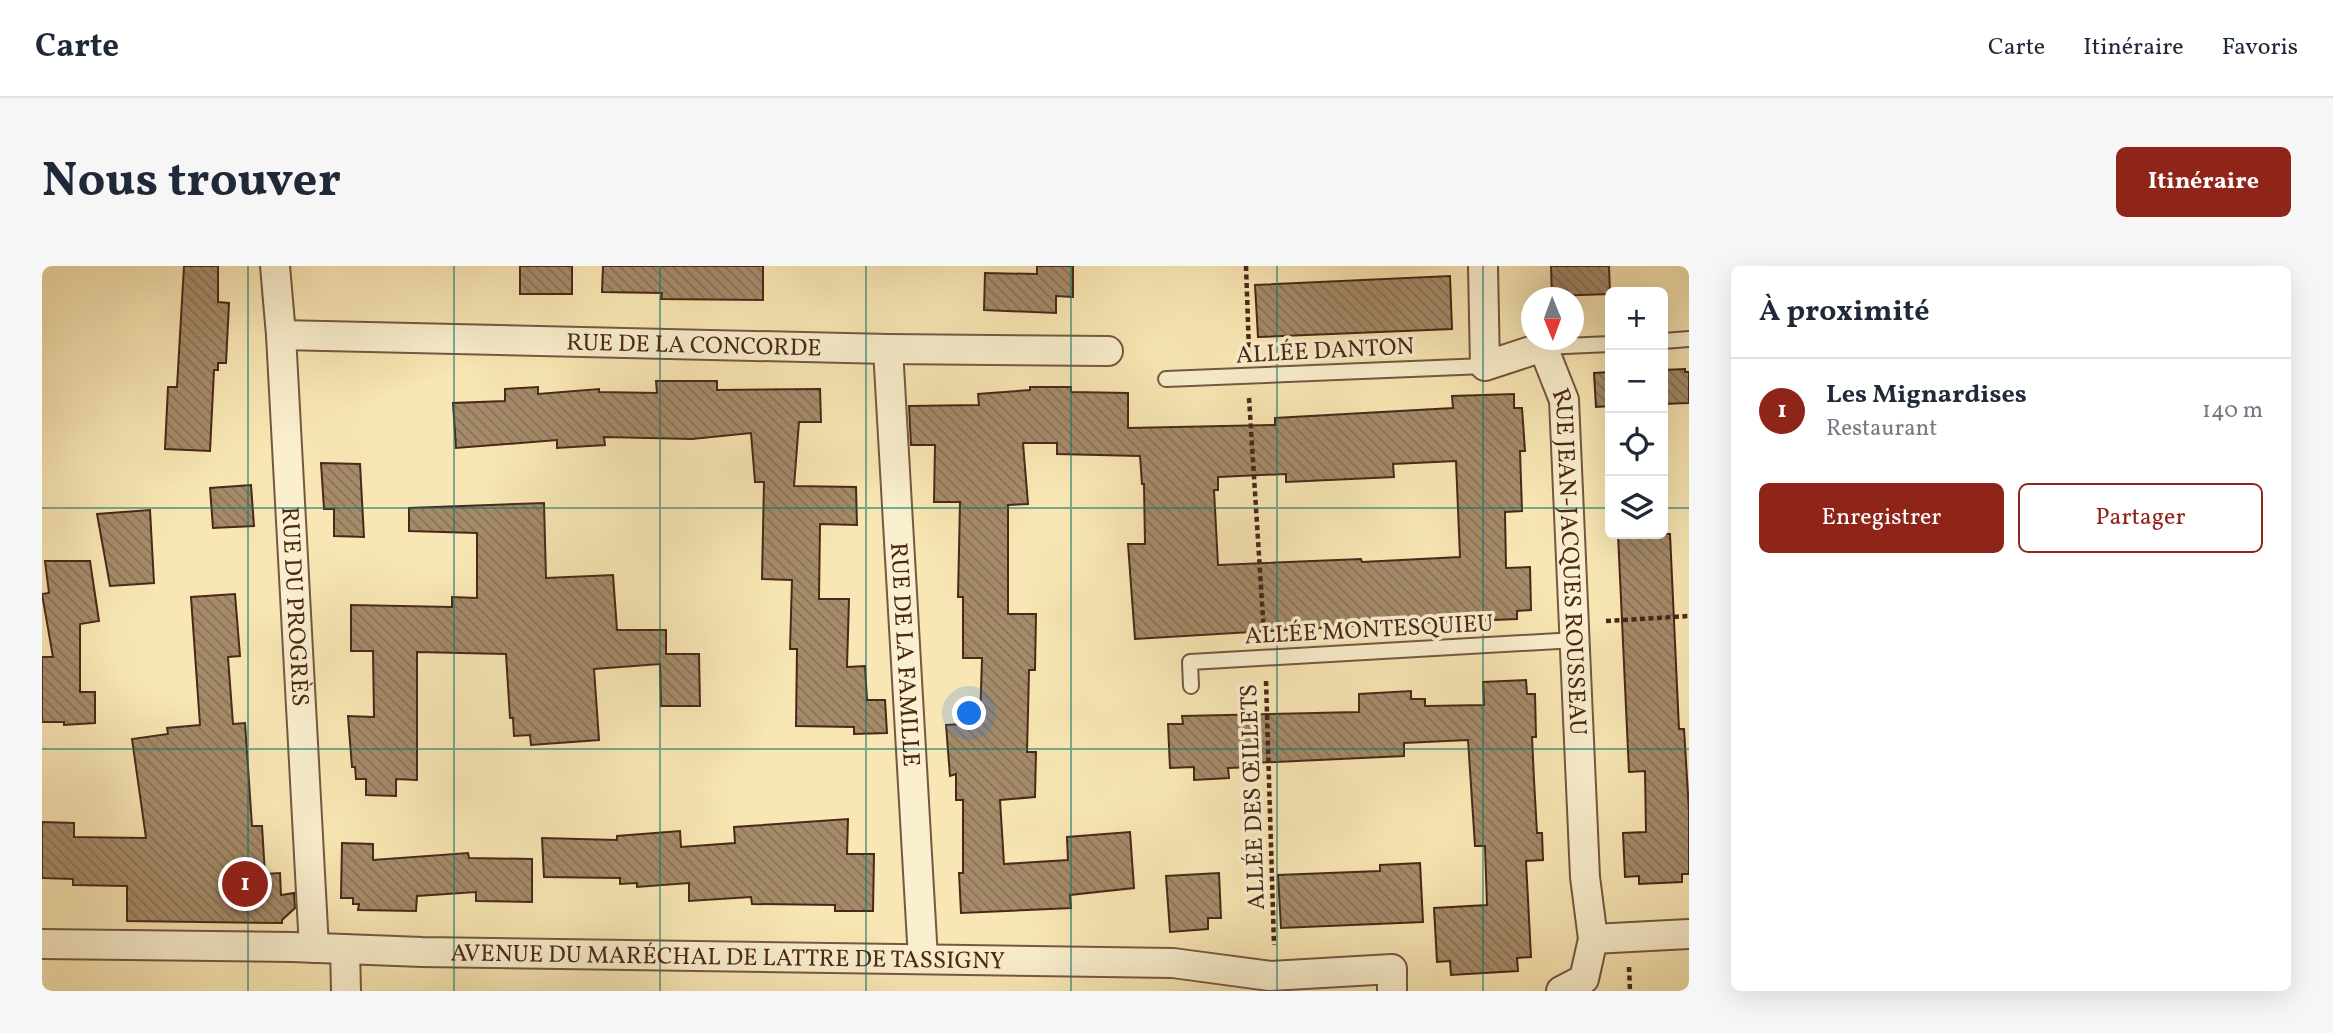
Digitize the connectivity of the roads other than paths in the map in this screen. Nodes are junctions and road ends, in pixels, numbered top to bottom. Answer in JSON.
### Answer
{"nodes":[{"id":1,"x":275,"y":266,"type":"edge"},
{"id":2,"x":1483,"y":266,"type":"edge"},
{"id":3,"x":281,"y":335,"type":"junction"},
{"id":4,"x":1689,"y":339,"type":"edge"},
{"id":5,"x":1668,"y":341,"type":"edge"},
{"id":6,"x":1605,"y":344,"type":"edge"},
{"id":7,"x":1584,"y":346,"type":"edge"},
{"id":8,"x":888,"y":349,"type":"junction"},
{"id":9,"x":1537,"y":350,"type":"edge"},
{"id":10,"x":1544,"y":350,"type":"edge"},
{"id":11,"x":1108,"y":351,"type":"dead end"},
{"id":12,"x":1485,"y":366,"type":"junction"},
{"id":13,"x":1166,"y":379,"type":"dead end"},
{"id":14,"x":1575,"y":632,"type":"junction"},
{"id":15,"x":1191,"y":686,"type":"dead end"},
{"id":16,"x":1689,"y":934,"type":"edge"},
{"id":17,"x":1592,"y":939,"type":"junction"},
{"id":18,"x":42,"y":944,"type":"edge"},
{"id":19,"x":314,"y":948,"type":"junction"},
{"id":20,"x":345,"y":949,"type":"junction"},
{"id":21,"x":923,"y":959,"type":"junction"},
{"id":22,"x":346,"y":991,"type":"edge"},
{"id":23,"x":1392,"y":991,"type":"edge"},
{"id":24,"x":1561,"y":991,"type":"edge"}],
"edges":[{"from":1,"to":3,"type":"street","name":"RUE DU PROGRÈS"},
{"from":2,"to":12,"type":"street"},
{"from":3,"to":8,"type":"street","name":"RUE DE LA CONCORDE"},
{"from":3,"to":19,"type":"street","name":"RUE DU PROGRÈS"},
{"from":4,"to":5,"type":"lane"},
{"from":6,"to":7,"type":"lane"},
{"from":8,"to":11,"type":"street","name":"RUE DE LA CONCORDE"},
{"from":8,"to":21,"type":"street","name":"RUE DE LA FAMILLE"},
{"from":9,"to":12,"type":"street"},
{"from":10,"to":14,"type":"street","name":"RUE JEAN-JACQUES ROUSSEAU"},
{"from":12,"to":13,"type":"lane","name":"ALLÉE DANTON"},
{"from":14,"to":15,"type":"lane","name":"ALLÉE MONTESQUIEU"},
{"from":14,"to":17,"type":"street","name":"RUE JEAN-JACQUES ROUSSEAU"},
{"from":16,"to":17,"type":"street"},
{"from":17,"to":24,"type":"street"},
{"from":18,"to":19,"type":"street","name":"AVENUE DU MARÉCHAL DE LATTRE DE TASSIGNY"},
{"from":19,"to":20,"type":"street","name":"AVENUE DU MARÉCHAL DE LATTRE DE TASSIGNY"},
{"from":20,"to":21,"type":"street","name":"AVENUE DU MARÉCHAL DE LATTRE DE TASSIGNY"},
{"from":20,"to":22,"type":"street"},
{"from":21,"to":23,"type":"street","name":"AVENUE DU MARÉCHAL DE LATTRE DE TASSIGNY"}]}
